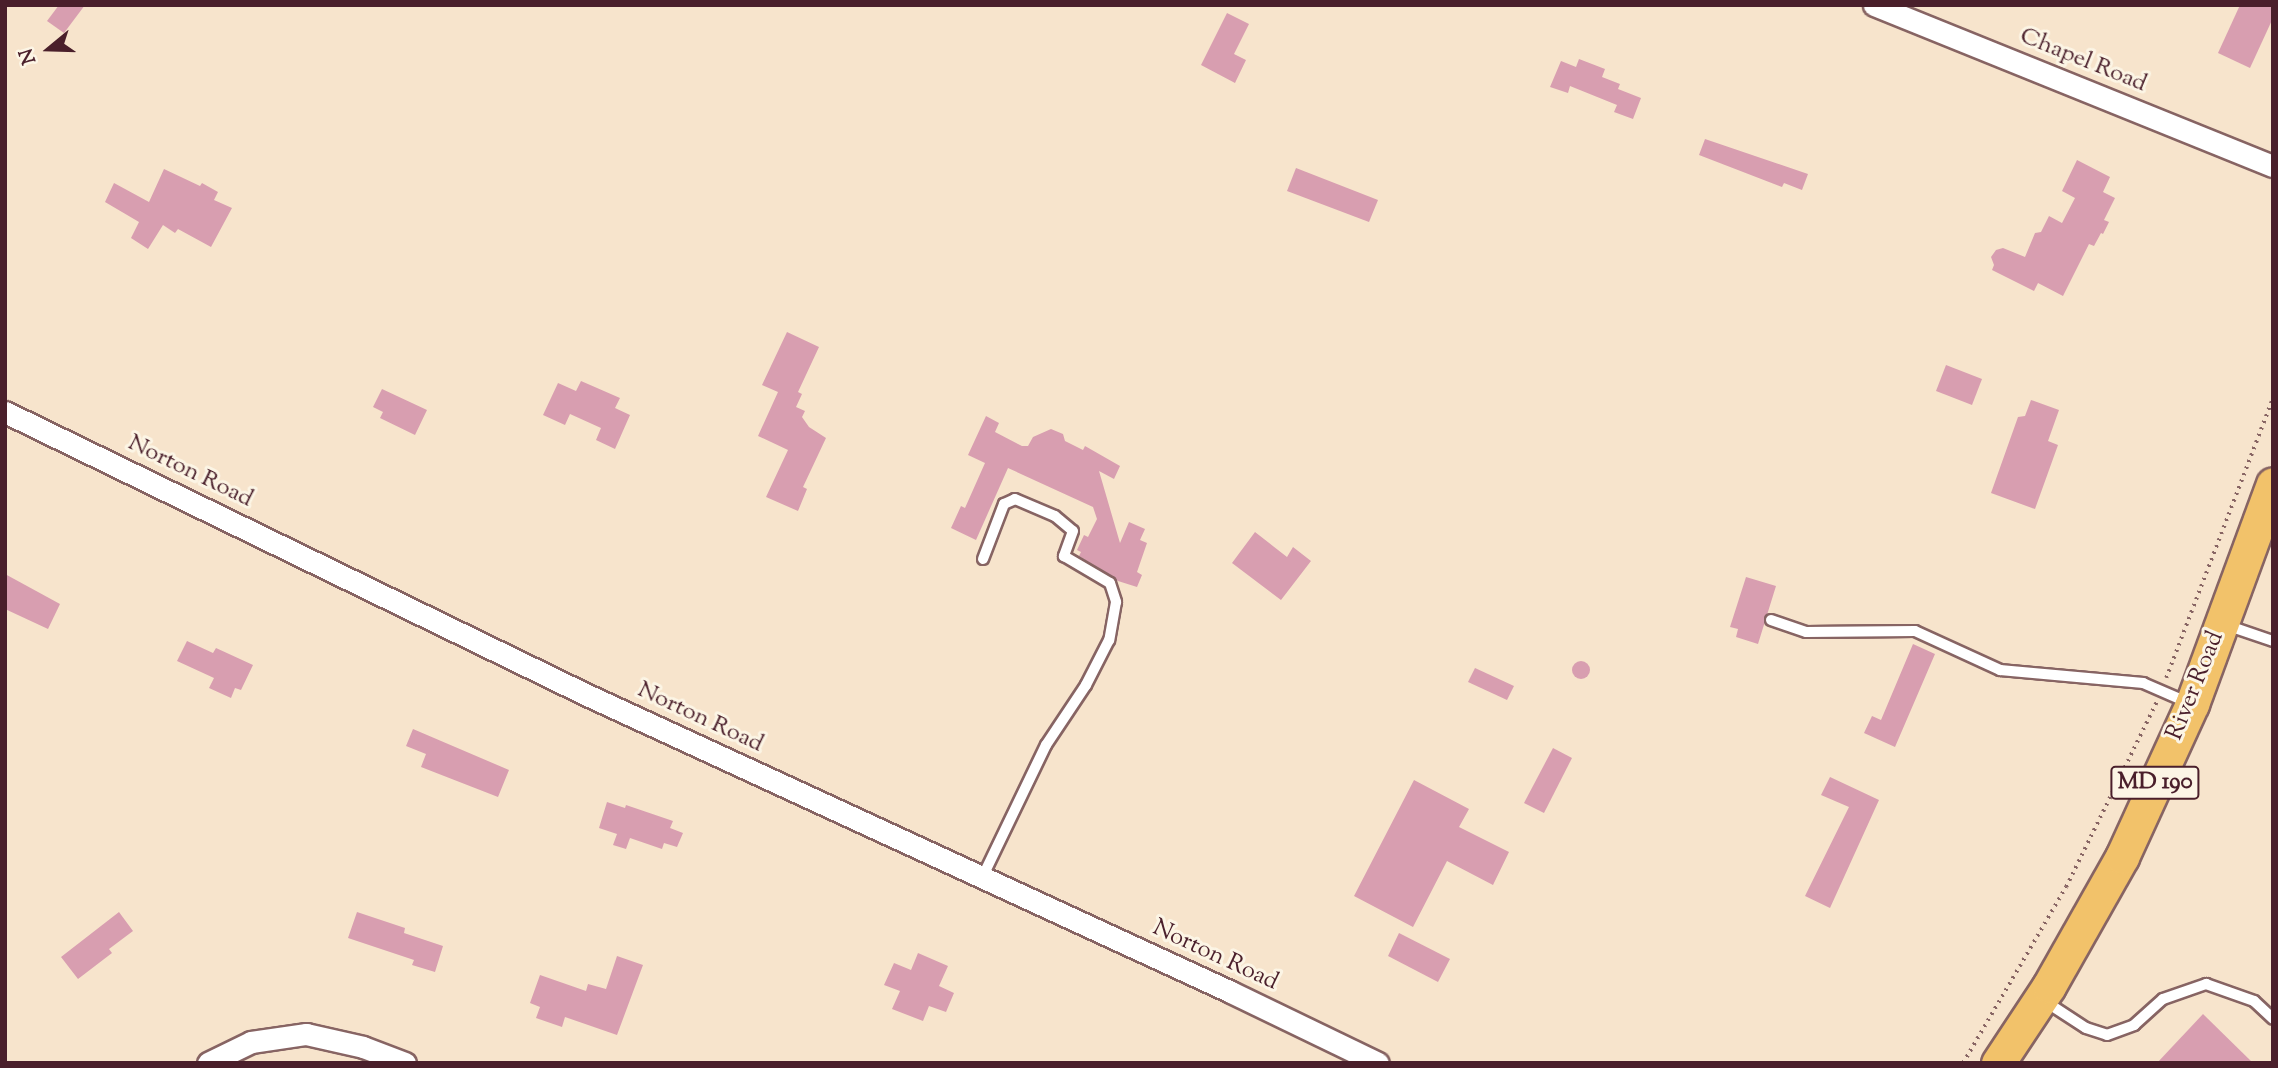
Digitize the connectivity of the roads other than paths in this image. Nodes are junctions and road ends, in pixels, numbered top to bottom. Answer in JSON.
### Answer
{"nodes":[{"id":1,"x":1874,"y":5,"type":"edge"},
{"id":2,"x":2273,"y":166,"type":"edge"},
{"id":3,"x":5,"y":412,"type":"edge"},
{"id":4,"x":2273,"y":484,"type":"edge"},
{"id":5,"x":983,"y":559,"type":"dead end"},
{"id":6,"x":1771,"y":620,"type":"dead end"},
{"id":7,"x":2221,"y":624,"type":"junction"},
{"id":8,"x":2273,"y":641,"type":"edge"},
{"id":9,"x":2192,"y":704,"type":"junction"},
{"id":10,"x":983,"y":876,"type":"junction"},
{"id":11,"x":2041,"y":998,"type":"junction"},
{"id":12,"x":2254,"y":1000,"type":"junction"},
{"id":13,"x":2273,"y":1007,"type":"edge"},
{"id":14,"x":2273,"y":1018,"type":"edge"},
{"id":15,"x":208,"y":1063,"type":"edge"},
{"id":16,"x":405,"y":1063,"type":"edge"},
{"id":17,"x":1378,"y":1063,"type":"edge"},
{"id":18,"x":1998,"y":1063,"type":"edge"}],
"edges":[{"from":1,"to":2,"type":"street","name":"Chapel Road"},
{"from":3,"to":10,"type":"street","name":"Norton Road"},
{"from":4,"to":7,"type":"main road","name":"River Road","number":"MD 190"},
{"from":5,"to":10,"type":"lane"},
{"from":6,"to":9,"type":"lane"},
{"from":7,"to":8,"type":"lane"},
{"from":7,"to":9,"type":"main road","name":"River Road","number":"MD 190"},
{"from":9,"to":11,"type":"main road","name":"River Road","number":"MD 190"},
{"from":10,"to":17,"type":"street","name":"Norton Road"},
{"from":11,"to":12,"type":"lane"},
{"from":11,"to":18,"type":"main road","name":"River Road","number":"MD 190"},
{"from":12,"to":13,"type":"lane"},
{"from":12,"to":14,"type":"lane"},
{"from":15,"to":16,"type":"street"}]}
